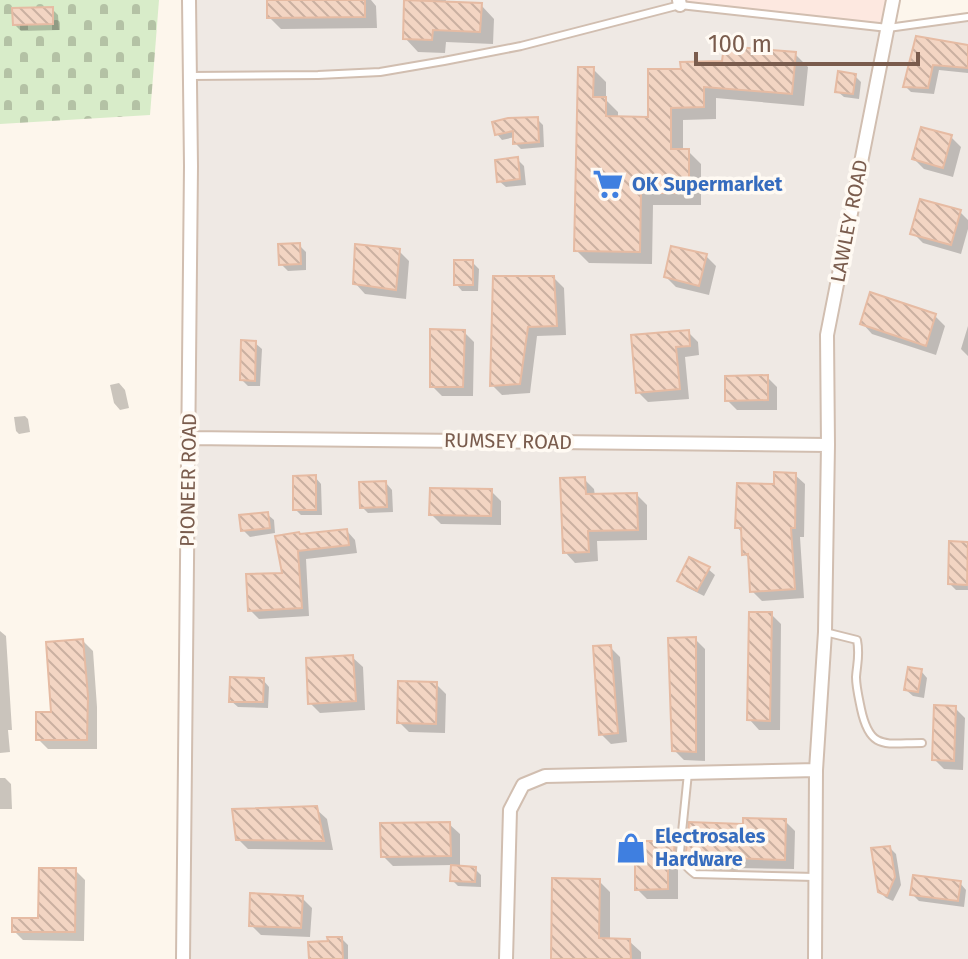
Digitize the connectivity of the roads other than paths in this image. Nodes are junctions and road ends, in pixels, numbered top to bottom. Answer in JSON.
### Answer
{"nodes":[{"id":1,"x":189,"y":0,"type":"edge"},
{"id":2,"x":893,"y":0,"type":"edge"},
{"id":3,"x":680,"y":2,"type":"edge"},
{"id":4,"x":968,"y":17,"type":"edge"},
{"id":5,"x":888,"y":28,"type":"junction"},
{"id":6,"x":190,"y":76,"type":"junction"},
{"id":7,"x":189,"y":438,"type":"junction"},
{"id":8,"x":828,"y":445,"type":"junction"},
{"id":9,"x":825,"y":632,"type":"junction"},
{"id":10,"x":922,"y":743,"type":"dead end"},
{"id":11,"x":816,"y":770,"type":"junction"},
{"id":12,"x":688,"y":773,"type":"junction"},
{"id":13,"x":815,"y":877,"type":"junction"},
{"id":14,"x":183,"y":959,"type":"edge"},
{"id":15,"x":506,"y":959,"type":"edge"},
{"id":16,"x":815,"y":959,"type":"edge"}],
"edges":[{"from":1,"to":6,"type":"street","name":"PIONEER ROAD"},
{"from":2,"to":5,"type":"street","name":"LAWLEY ROAD"},
{"from":3,"to":5,"type":"lane"},
{"from":3,"to":6,"type":"lane"},
{"from":4,"to":5,"type":"lane"},
{"from":5,"to":8,"type":"street","name":"LAWLEY ROAD"},
{"from":6,"to":7,"type":"street","name":"PIONEER ROAD"},
{"from":7,"to":8,"type":"street","name":"RUMSEY ROAD"},
{"from":7,"to":14,"type":"street","name":"PIONEER ROAD"},
{"from":8,"to":9,"type":"street","name":"LAWLEY ROAD"},
{"from":9,"to":10,"type":"lane"},
{"from":9,"to":11,"type":"street","name":"LAWLEY ROAD"},
{"from":11,"to":12,"type":"street"},
{"from":11,"to":13,"type":"street","name":"LAWLEY ROAD"},
{"from":12,"to":13,"type":"lane"},
{"from":12,"to":15,"type":"street"},
{"from":13,"to":16,"type":"street","name":"LAWLEY ROAD"}]}
